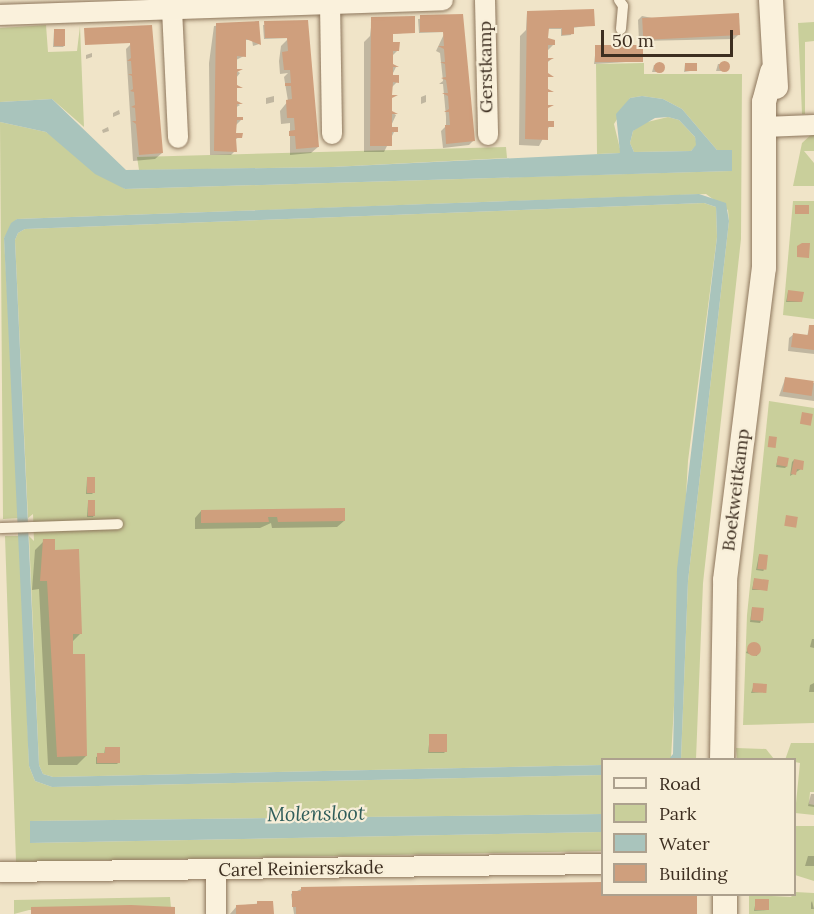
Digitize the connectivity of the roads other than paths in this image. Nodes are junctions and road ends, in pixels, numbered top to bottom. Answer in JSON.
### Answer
{"nodes":[{"id":1,"x":443,"y":0,"type":"edge"},
{"id":2,"x":485,"y":0,"type":"edge"},
{"id":3,"x":619,"y":0,"type":"edge"},
{"id":4,"x":771,"y":0,"type":"edge"},
{"id":5,"x":416,"y":1,"type":"edge"},
{"id":6,"x":330,"y":3,"type":"junction"},
{"id":7,"x":84,"y":6,"type":"edge"},
{"id":8,"x":172,"y":9,"type":"junction"},
{"id":9,"x":0,"y":15,"type":"edge"},
{"id":10,"x":621,"y":29,"type":"dead end"},
{"id":11,"x":814,"y":125,"type":"edge"},
{"id":12,"x":772,"y":126,"type":"junction"},
{"id":13,"x":332,"y":134,"type":"dead end"},
{"id":14,"x":488,"y":135,"type":"dead end"},
{"id":15,"x":178,"y":138,"type":"dead end"},
{"id":16,"x":118,"y":524,"type":"dead end"},
{"id":17,"x":0,"y":528,"type":"edge"},
{"id":18,"x":722,"y":758,"type":"edge"},
{"id":19,"x":601,"y":864,"type":"edge"},
{"id":20,"x":216,"y":870,"type":"junction"},
{"id":21,"x":0,"y":872,"type":"edge"},
{"id":22,"x":725,"y":896,"type":"edge"},
{"id":23,"x":216,"y":914,"type":"edge"},
{"id":24,"x":725,"y":914,"type":"edge"}],
"edges":[{"from":1,"to":5,"type":"street"},
{"from":2,"to":14,"type":"street","name":"Gerstkamp"},
{"from":3,"to":10,"type":"lane"},
{"from":4,"to":12,"type":"street","name":"Boekweitkamp"},
{"from":5,"to":6,"type":"street"},
{"from":6,"to":8,"type":"street"},
{"from":6,"to":13,"type":"street"},
{"from":7,"to":8,"type":"street"},
{"from":7,"to":9,"type":"street"},
{"from":8,"to":15,"type":"street"},
{"from":11,"to":12,"type":"street"},
{"from":12,"to":18,"type":"street","name":"Boekweitkamp"},
{"from":16,"to":17,"type":"lane"},
{"from":19,"to":20,"type":"street","name":"Carel Reinierszkade"},
{"from":20,"to":21,"type":"street","name":"Carel Reinierszkade"},
{"from":20,"to":23,"type":"street"},
{"from":22,"to":24,"type":"street"}]}
